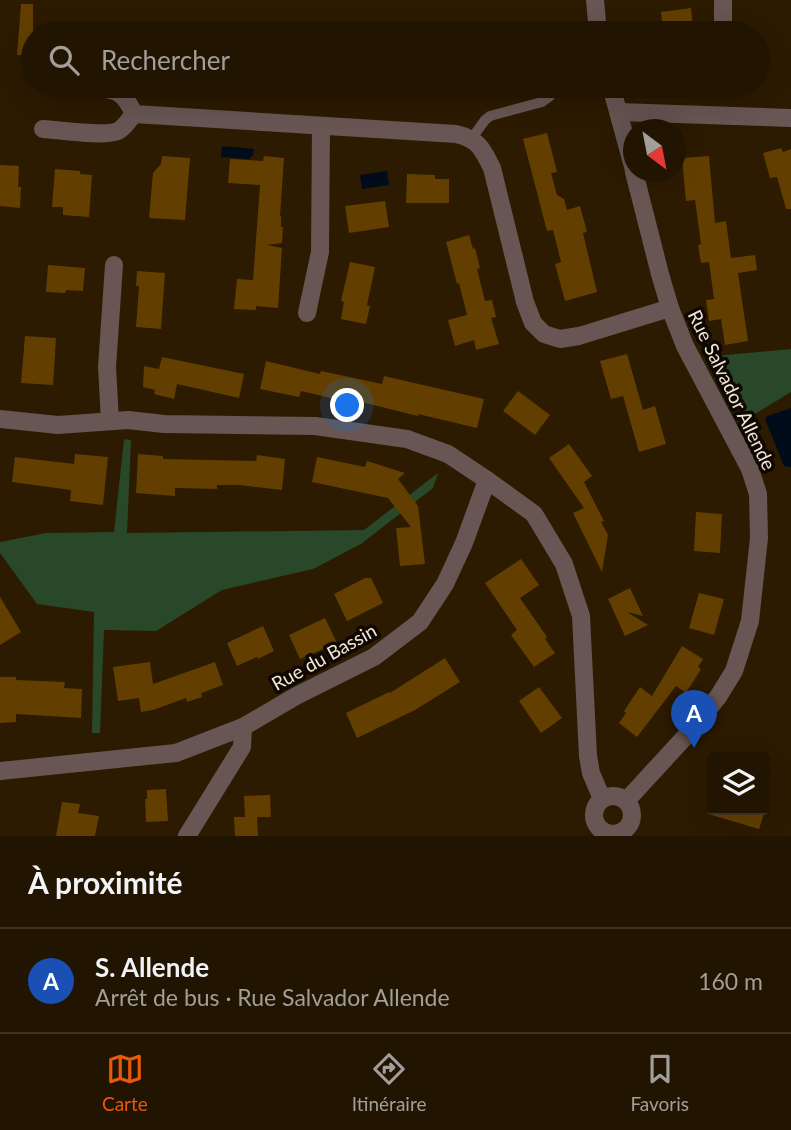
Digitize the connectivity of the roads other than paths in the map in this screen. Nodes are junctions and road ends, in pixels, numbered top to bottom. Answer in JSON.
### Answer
{"nodes":[{"id":1,"x":595,"y":0,"type":"edge"},
{"id":2,"x":723,"y":0,"type":"edge"},
{"id":3,"x":597,"y":21,"type":"edge"},
{"id":4,"x":723,"y":21,"type":"edge"},
{"id":5,"x":124,"y":98,"type":"edge"},
{"id":6,"x":548,"y":98,"type":"edge"},
{"id":7,"x":615,"y":98,"type":"edge"},
{"id":8,"x":619,"y":112,"type":"junction"},
{"id":9,"x":134,"y":114,"type":"junction"},
{"id":10,"x":791,"y":118,"type":"edge"},
{"id":11,"x":321,"y":126,"type":"junction"},
{"id":12,"x":623,"y":128,"type":"edge"},
{"id":13,"x":43,"y":129,"type":"dead end"},
{"id":14,"x":472,"y":138,"type":"junction"},
{"id":15,"x":637,"y":182,"type":"edge"},
{"id":16,"x":114,"y":265,"type":"dead end"},
{"id":17,"x":670,"y":308,"type":"junction"},
{"id":18,"x":307,"y":313,"type":"dead end"},
{"id":19,"x":0,"y":419,"type":"edge"},
{"id":20,"x":110,"y":421,"type":"junction"},
{"id":21,"x":487,"y":480,"type":"junction"},
{"id":22,"x":243,"y":727,"type":"junction"},
{"id":23,"x":0,"y":771,"type":"edge"},
{"id":24,"x":602,"y":799,"type":"junction"},
{"id":25,"x":626,"y":800,"type":"junction"},
{"id":26,"x":593,"y":832,"type":"edge"},
{"id":27,"x":629,"y":833,"type":"edge"},
{"id":28,"x":187,"y":836,"type":"edge"}],
"edges":[{"from":1,"to":3,"type":"street"},
{"from":2,"to":4,"type":"street"},
{"from":5,"to":9,"type":"street"},
{"from":6,"to":14,"type":"lane"},
{"from":7,"to":8,"type":"street","name":"Rue Salvador Allende"},
{"from":8,"to":10,"type":"street"},
{"from":8,"to":12,"type":"street","name":"Rue Salvador Allende"},
{"from":9,"to":11,"type":"street"},
{"from":9,"to":13,"type":"street"},
{"from":11,"to":14,"type":"street"},
{"from":11,"to":18,"type":"street"},
{"from":14,"to":17,"type":"street"},
{"from":15,"to":17,"type":"street","name":"Rue Salvador Allende"},
{"from":16,"to":20,"type":"street"},
{"from":17,"to":25,"type":"street","name":"Rue Salvador Allende"},
{"from":19,"to":20,"type":"street"},
{"from":20,"to":21,"type":"street"},
{"from":21,"to":22,"type":"street","name":"Rue du Bassin"},
{"from":21,"to":24,"type":"street"},
{"from":22,"to":23,"type":"street","name":"Rue du Bassin"},
{"from":22,"to":28,"type":"street"},
{"from":24,"to":25,"type":"street"},
{"from":24,"to":26,"type":"street"},
{"from":25,"to":27,"type":"street"},
{"from":26,"to":27,"type":"street"}]}
